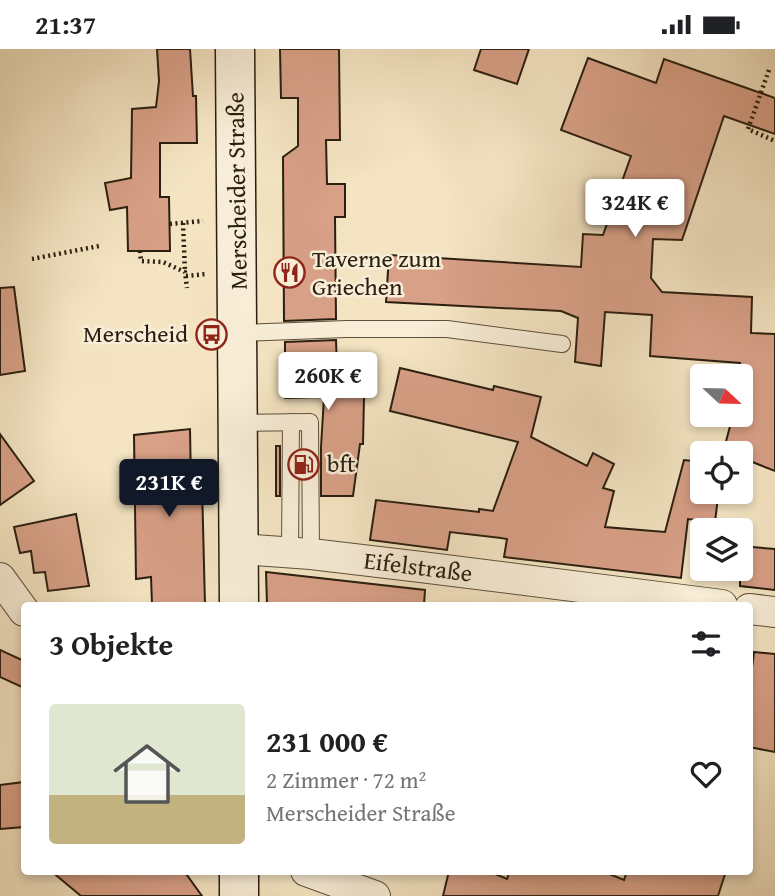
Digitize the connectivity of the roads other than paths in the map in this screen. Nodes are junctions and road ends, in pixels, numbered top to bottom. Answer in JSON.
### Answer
{"nodes":[{"id":1,"x":235,"y":49,"type":"edge"},
{"id":2,"x":238,"y":333,"type":"junction"},
{"id":3,"x":562,"y":344,"type":"dead end"},
{"id":4,"x":238,"y":423,"type":"junction"},
{"id":5,"x":239,"y":549,"type":"junction"},
{"id":6,"x":301,"y":553,"type":"junction"},
{"id":7,"x":0,"y":577,"type":"edge"},
{"id":8,"x":239,"y":602,"type":"edge"},
{"id":9,"x":698,"y":602,"type":"edge"},
{"id":10,"x":21,"y":607,"type":"edge"},
{"id":11,"x":753,"y":609,"type":"edge"},
{"id":12,"x":775,"y":612,"type":"edge"},
{"id":13,"x":239,"y":875,"type":"edge"},
{"id":14,"x":317,"y":875,"type":"edge"},
{"id":15,"x":239,"y":896,"type":"edge"},
{"id":16,"x":374,"y":896,"type":"edge"}],
"edges":[{"from":1,"to":2,"type":"main road","name":"Merscheider Straße"},
{"from":2,"to":3,"type":"lane"},
{"from":2,"to":4,"type":"main road","name":"Merscheider Straße"},
{"from":4,"to":5,"type":"main road","name":"Merscheider Straße"},
{"from":4,"to":6,"type":"lane"},
{"from":5,"to":6,"type":"street","name":"Eifelstraße"},
{"from":5,"to":8,"type":"main road","name":"Merscheider Straße"},
{"from":6,"to":9,"type":"street","name":"Eifelstraße"},
{"from":7,"to":10,"type":"street"},
{"from":11,"to":12,"type":"street"},
{"from":13,"to":15,"type":"main road"},
{"from":14,"to":16,"type":"street"}]}
